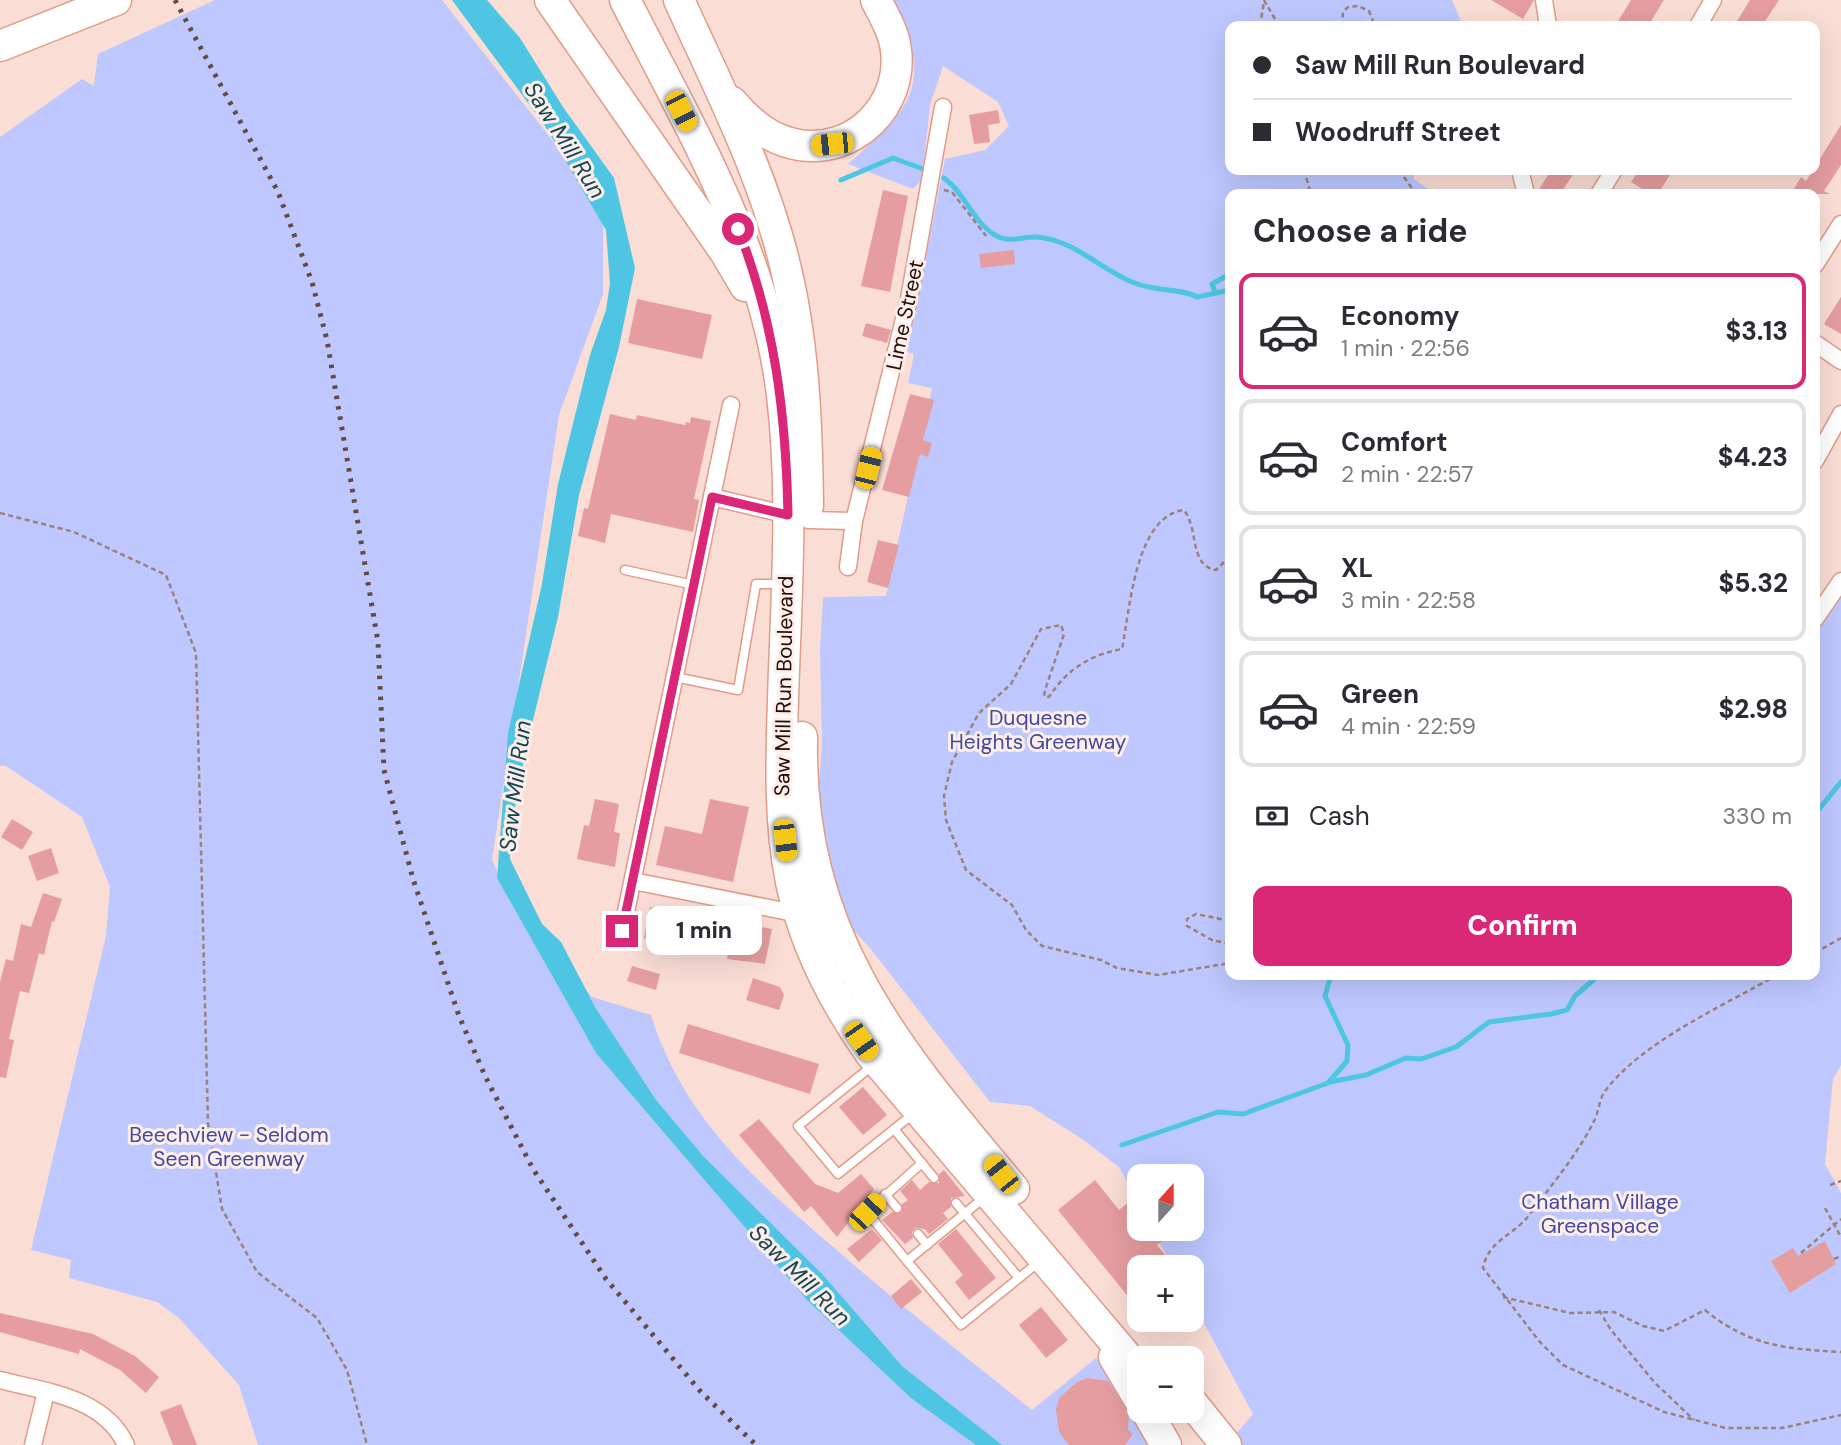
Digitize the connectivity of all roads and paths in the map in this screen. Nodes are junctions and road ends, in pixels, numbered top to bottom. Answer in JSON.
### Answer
{"nodes":[{"id":1,"x":116,"y":0,"type":"edge"},
{"id":2,"x":550,"y":0,"type":"edge"},
{"id":3,"x":625,"y":0,"type":"edge"},
{"id":4,"x":679,"y":0,"type":"edge"},
{"id":5,"x":876,"y":0,"type":"edge"},
{"id":6,"x":1264,"y":0,"type":"edge"},
{"id":7,"x":1544,"y":0,"type":"edge"},
{"id":8,"x":1713,"y":0,"type":"edge"},
{"id":9,"x":1261,"y":21,"type":"edge"},
{"id":10,"x":1276,"y":21,"type":"edge"},
{"id":11,"x":1342,"y":21,"type":"edge"},
{"id":12,"x":1373,"y":21,"type":"edge"},
{"id":13,"x":1547,"y":21,"type":"edge"},
{"id":14,"x":1701,"y":21,"type":"edge"},
{"id":15,"x":0,"y":46,"type":"edge"},
{"id":16,"x":717,"y":85,"type":"junction"},
{"id":17,"x":943,"y":107,"type":"dead end"},
{"id":18,"x":931,"y":186,"type":"junction"},
{"id":19,"x":1841,"y":224,"type":"edge"},
{"id":20,"x":986,"y":236,"type":"dead end"},
{"id":21,"x":1820,"y":257,"type":"edge"},
{"id":22,"x":1820,"y":346,"type":"edge"},
{"id":23,"x":776,"y":360,"type":"junction"},
{"id":24,"x":1841,"y":361,"type":"edge"},
{"id":25,"x":732,"y":405,"type":"dead end"},
{"id":26,"x":1841,"y":414,"type":"edge"},
{"id":27,"x":1820,"y":452,"type":"edge"},
{"id":28,"x":712,"y":497,"type":"junction"},
{"id":29,"x":0,"y":513,"type":"edge"},
{"id":30,"x":798,"y":517,"type":"junction"},
{"id":31,"x":854,"y":521,"type":"junction"},
{"id":32,"x":1225,"y":561,"type":"edge"},
{"id":33,"x":848,"y":567,"type":"dead end"},
{"id":34,"x":625,"y":570,"type":"dead end"},
{"id":35,"x":1841,"y":581,"type":"edge"},
{"id":36,"x":786,"y":584,"type":"junction"},
{"id":37,"x":694,"y":586,"type":"junction"},
{"id":38,"x":1820,"y":612,"type":"edge"},
{"id":39,"x":675,"y":677,"type":"junction"},
{"id":40,"x":633,"y":881,"type":"junction"},
{"id":41,"x":799,"y":914,"type":"junction"},
{"id":42,"x":1225,"y":920,"type":"edge"},
{"id":43,"x":622,"y":931,"type":"dead end"},
{"id":44,"x":837,"y":936,"type":"junction"},
{"id":45,"x":1841,"y":938,"type":"edge"},
{"id":46,"x":1225,"y":942,"type":"edge"},
{"id":47,"x":1820,"y":950,"type":"edge"},
{"id":48,"x":1225,"y":964,"type":"edge"},
{"id":49,"x":1768,"y":980,"type":"edge"},
{"id":50,"x":877,"y":1062,"type":"junction"},
{"id":51,"x":918,"y":1110,"type":"junction"},
{"id":52,"x":894,"y":1129,"type":"junction"},
{"id":53,"x":922,"y":1163,"type":"junction"},
{"id":54,"x":934,"y":1178,"type":"dead end"},
{"id":55,"x":1841,"y":1181,"type":"edge"},
{"id":56,"x":1830,"y":1185,"type":"dead end"},
{"id":57,"x":990,"y":1193,"type":"junction"},
{"id":58,"x":885,"y":1194,"type":"junction"},
{"id":59,"x":956,"y":1203,"type":"dead end"},
{"id":60,"x":897,"y":1208,"type":"dead end"},
{"id":61,"x":1825,"y":1208,"type":"dead end"},
{"id":62,"x":965,"y":1213,"type":"junction"},
{"id":63,"x":1841,"y":1219,"type":"edge"},
{"id":64,"x":1833,"y":1224,"type":"junction"},
{"id":65,"x":918,"y":1234,"type":"dead end"},
{"id":66,"x":1841,"y":1237,"type":"edge"},
{"id":67,"x":927,"y":1245,"type":"junction"},
{"id":68,"x":1801,"y":1253,"type":"dead end"},
{"id":69,"x":1841,"y":1256,"type":"edge"},
{"id":70,"x":1044,"y":1257,"type":"junction"},
{"id":71,"x":1834,"y":1259,"type":"dead end"},
{"id":72,"x":907,"y":1261,"type":"junction"},
{"id":73,"x":1019,"y":1278,"type":"junction"},
{"id":74,"x":1503,"y":1297,"type":"junction"},
{"id":75,"x":1082,"y":1302,"type":"junction"},
{"id":76,"x":1599,"y":1310,"type":"junction"},
{"id":77,"x":1144,"y":1346,"type":"edge"},
{"id":78,"x":1841,"y":1352,"type":"edge"},
{"id":79,"x":1127,"y":1356,"type":"edge"},
{"id":80,"x":1127,"y":1379,"type":"edge"},
{"id":81,"x":0,"y":1380,"type":"edge"},
{"id":82,"x":46,"y":1392,"type":"junction"},
{"id":83,"x":1841,"y":1415,"type":"edge"},
{"id":84,"x":1204,"y":1418,"type":"edge"},
{"id":85,"x":1697,"y":1422,"type":"junction"},
{"id":86,"x":1163,"y":1435,"type":"edge"},
{"id":87,"x":33,"y":1445,"type":"edge"},
{"id":88,"x":126,"y":1445,"type":"edge"},
{"id":89,"x":367,"y":1445,"type":"edge"},
{"id":90,"x":1200,"y":1445,"type":"edge"},
{"id":91,"x":1226,"y":1445,"type":"edge"}],
"edges":[{"from":1,"to":15,"type":"highway"},
{"from":2,"to":23,"type":"highway"},
{"from":3,"to":23,"type":"highway","name":"Saw Mill Run Boulevard"},
{"from":4,"to":16,"type":"highway","name":"Saw Mill Run Boulevard"},
{"from":5,"to":16,"type":"highway"},
{"from":6,"to":9,"type":"path"},
{"from":6,"to":10,"type":"path"},
{"from":7,"to":13,"type":"street"},
{"from":8,"to":14,"type":"street"},
{"from":11,"to":12,"type":"path"},
{"from":16,"to":30,"type":"highway","name":"Saw Mill Run Boulevard"},
{"from":17,"to":18,"type":"street","name":"Lime Street"},
{"from":18,"to":20,"type":"path"},
{"from":18,"to":31,"type":"street","name":"Lime Street"},
{"from":19,"to":21,"type":"street"},
{"from":22,"to":24,"type":"street"},
{"from":23,"to":30,"type":"highway","name":"Saw Mill Run Boulevard"},
{"from":25,"to":28,"type":"street"},
{"from":26,"to":27,"type":"street"},
{"from":28,"to":30,"type":"street"},
{"from":28,"to":37,"type":"street"},
{"from":29,"to":89,"type":"path"},
{"from":30,"to":31,"type":"street"},
{"from":30,"to":36,"type":"highway","name":"Saw Mill Run Boulevard"},
{"from":30,"to":44,"type":"highway","name":"Saw Mill Run Boulevard"},
{"from":31,"to":33,"type":"street","name":"Lime Street"},
{"from":32,"to":48,"type":"path"},
{"from":34,"to":37,"type":"lane"},
{"from":35,"to":38,"type":"street"},
{"from":36,"to":39,"type":"lane"},
{"from":36,"to":41,"type":"highway","name":"Saw Mill Run Boulevard"},
{"from":37,"to":39,"type":"street"},
{"from":39,"to":40,"type":"street"},
{"from":40,"to":41,"type":"street"},
{"from":40,"to":43,"type":"street"},
{"from":41,"to":44,"type":"highway"},
{"from":41,"to":50,"type":"highway","name":"Saw Mill Run Boulevard"},
{"from":42,"to":46,"type":"path"},
{"from":44,"to":77,"type":"highway","name":"Saw Mill Run Boulevard"},
{"from":45,"to":47,"type":"path"},
{"from":49,"to":74,"type":"path"},
{"from":50,"to":51,"type":"highway","name":"Saw Mill Run Boulevard"},
{"from":50,"to":52,"type":"lane"},
{"from":51,"to":52,"type":"lane"},
{"from":51,"to":57,"type":"highway","name":"Saw Mill Run Boulevard"},
{"from":52,"to":53,"type":"lane"},
{"from":53,"to":54,"type":"lane"},
{"from":53,"to":58,"type":"lane"},
{"from":55,"to":56,"type":"path"},
{"from":57,"to":62,"type":"lane"},
{"from":57,"to":70,"type":"highway","name":"Saw Mill Run Boulevard"},
{"from":58,"to":60,"type":"lane"},
{"from":58,"to":72,"type":"lane"},
{"from":59,"to":62,"type":"lane"},
{"from":61,"to":64,"type":"path"},
{"from":62,"to":67,"type":"lane"},
{"from":62,"to":73,"type":"lane"},
{"from":63,"to":64,"type":"path"},
{"from":64,"to":66,"type":"path"},
{"from":64,"to":68,"type":"path"},
{"from":65,"to":67,"type":"lane"},
{"from":67,"to":72,"type":"lane"},
{"from":69,"to":71,"type":"path"},
{"from":70,"to":73,"type":"lane"},
{"from":70,"to":75,"type":"highway","name":"Saw Mill Run Boulevard"},
{"from":72,"to":73,"type":"lane"},
{"from":74,"to":76,"type":"path"},
{"from":74,"to":85,"type":"path"},
{"from":75,"to":79,"type":"highway","name":"Saw Mill Run Boulevard"},
{"from":75,"to":80,"type":"highway"},
{"from":76,"to":78,"type":"path"},
{"from":76,"to":85,"type":"path"},
{"from":81,"to":82,"type":"street"},
{"from":82,"to":87,"type":"street"},
{"from":82,"to":88,"type":"street"},
{"from":83,"to":85,"type":"path"},
{"from":84,"to":91,"type":"highway"},
{"from":86,"to":90,"type":"highway"}]}
